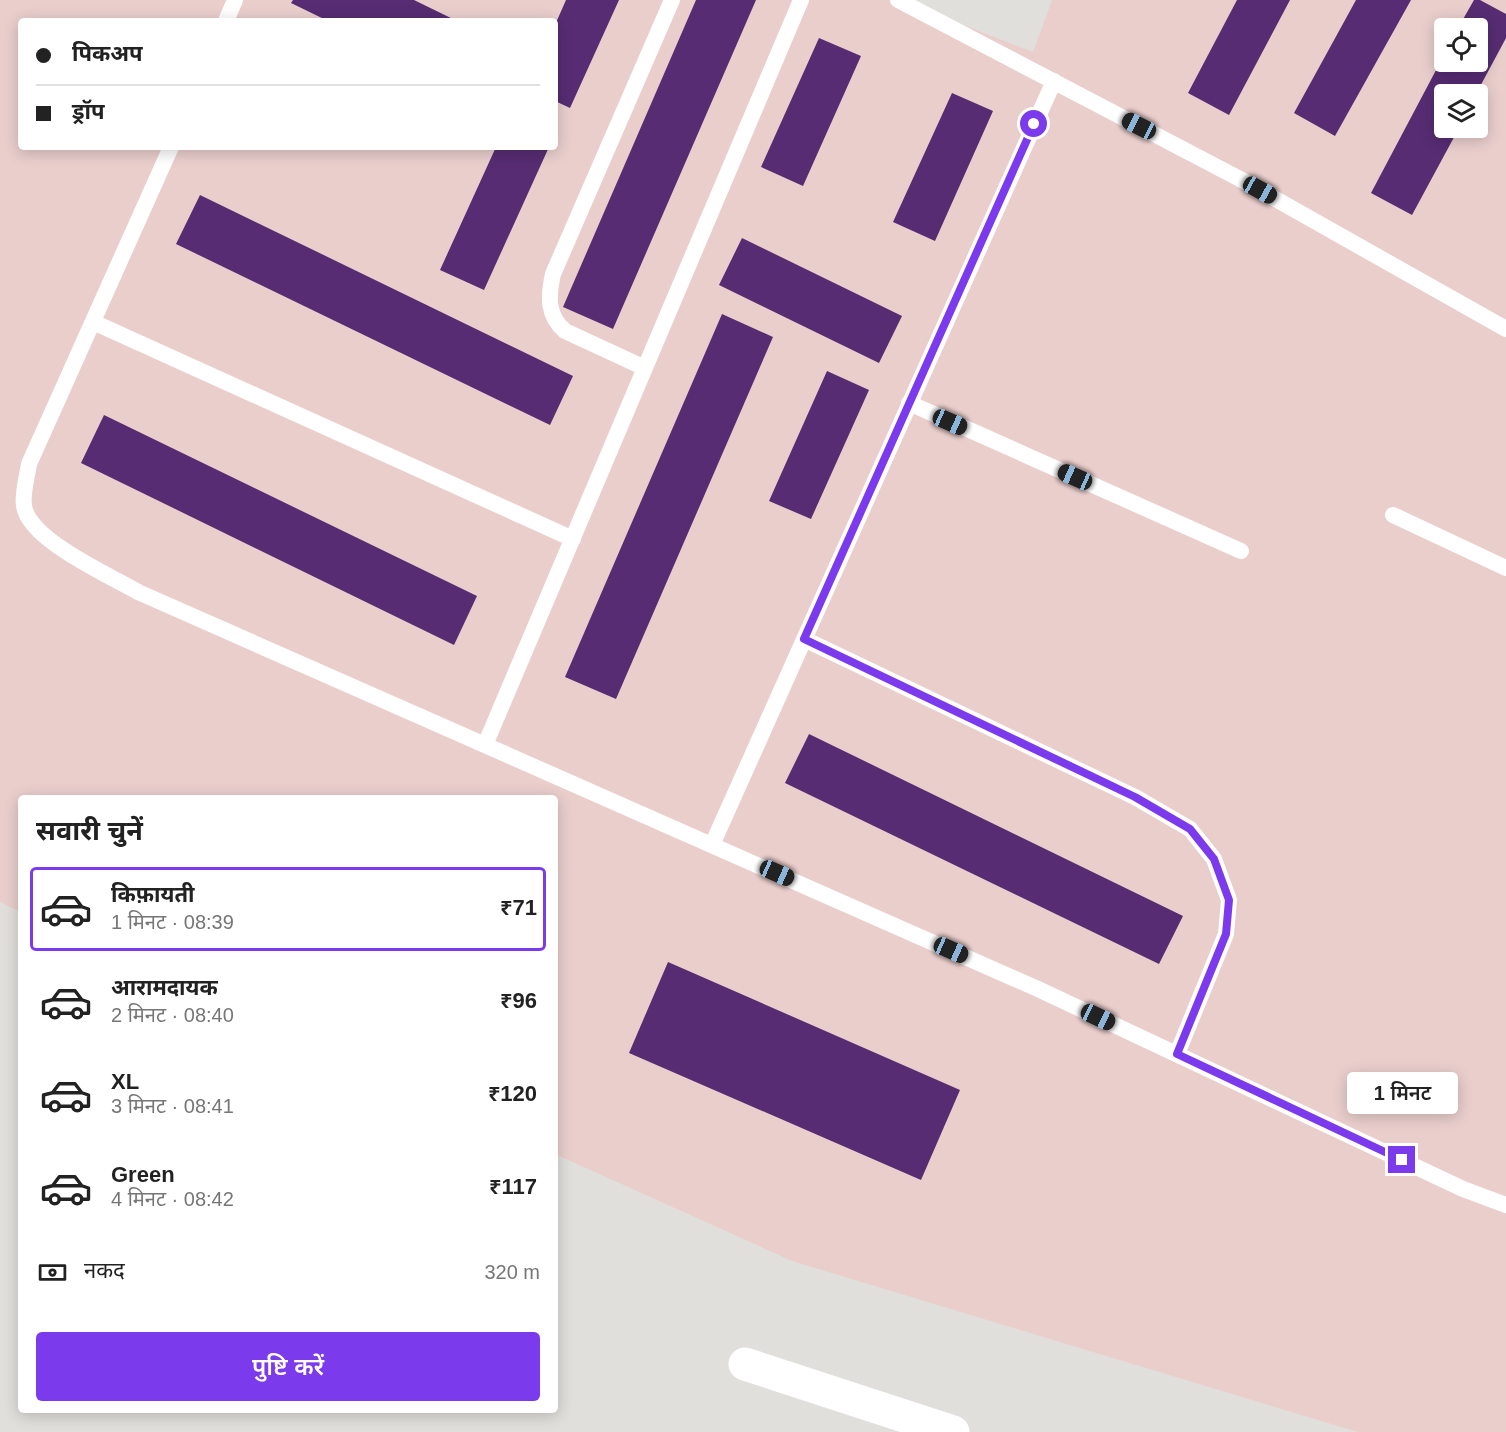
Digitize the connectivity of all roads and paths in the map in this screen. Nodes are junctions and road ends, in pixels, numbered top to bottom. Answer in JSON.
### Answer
{"nodes":[{"id":1,"x":235,"y":0,"type":"edge"},
{"id":2,"x":672,"y":0,"type":"edge"},
{"id":3,"x":801,"y":0,"type":"edge"},
{"id":4,"x":908,"y":2,"type":"edge"},
{"id":5,"x":227,"y":18,"type":"edge"},
{"id":6,"x":1054,"y":81,"type":"junction"},
{"id":7,"x":170,"y":150,"type":"edge"},
{"id":8,"x":93,"y":322,"type":"junction"},
{"id":9,"x":1506,"y":329,"type":"edge"},
{"id":10,"x":645,"y":368,"type":"junction"},
{"id":11,"x":909,"y":403,"type":"junction"},
{"id":12,"x":1393,"y":515,"type":"dead end"},
{"id":13,"x":573,"y":539,"type":"junction"},
{"id":14,"x":1241,"y":551,"type":"dead end"},
{"id":15,"x":1506,"y":568,"type":"edge"},
{"id":16,"x":804,"y":639,"type":"junction"},
{"id":17,"x":485,"y":745,"type":"junction"},
{"id":18,"x":712,"y":845,"type":"junction"},
{"id":19,"x":1177,"y":1054,"type":"junction"},
{"id":20,"x":1506,"y":1205,"type":"edge"},
{"id":21,"x":745,"y":1364,"type":"dead end"},
{"id":22,"x":953,"y":1432,"type":"edge"}],
"edges":[{"from":1,"to":5,"type":"lane"},
{"from":2,"to":10,"type":"lane"},
{"from":3,"to":10,"type":"lane"},
{"from":4,"to":6,"type":"lane"},
{"from":6,"to":9,"type":"lane"},
{"from":6,"to":11,"type":"lane"},
{"from":7,"to":8,"type":"lane"},
{"from":8,"to":13,"type":"lane"},
{"from":8,"to":17,"type":"lane"},
{"from":10,"to":13,"type":"lane"},
{"from":11,"to":14,"type":"lane"},
{"from":11,"to":16,"type":"lane"},
{"from":12,"to":15,"type":"lane"},
{"from":13,"to":17,"type":"lane"},
{"from":16,"to":18,"type":"lane"},
{"from":16,"to":19,"type":"lane"},
{"from":17,"to":18,"type":"lane"},
{"from":18,"to":19,"type":"lane"},
{"from":19,"to":20,"type":"lane"},
{"from":21,"to":22,"type":"street"}]}
